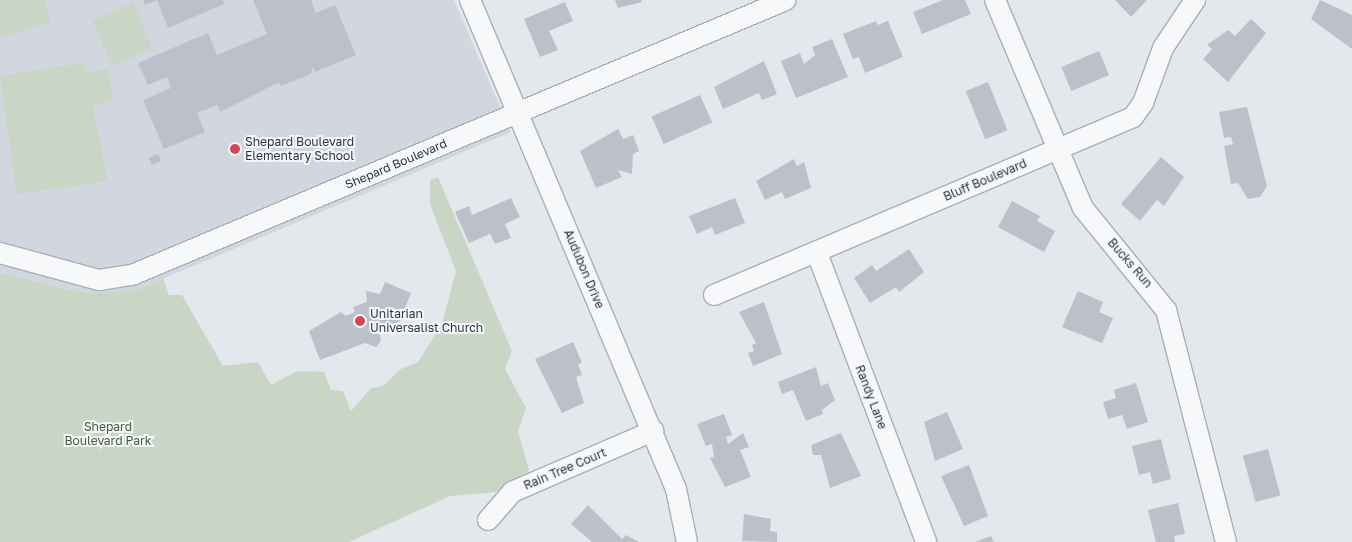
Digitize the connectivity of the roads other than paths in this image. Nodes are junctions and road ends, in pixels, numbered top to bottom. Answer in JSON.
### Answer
{"nodes":[{"id":1,"x":470,"y":0,"type":"edge"},
{"id":2,"x":786,"y":0,"type":"edge"},
{"id":3,"x":995,"y":0,"type":"edge"},
{"id":4,"x":1195,"y":0,"type":"edge"},
{"id":5,"x":518,"y":112,"type":"junction"},
{"id":6,"x":1056,"y":150,"type":"junction"},
{"id":7,"x":0,"y":253,"type":"edge"},
{"id":8,"x":817,"y":253,"type":"junction"},
{"id":9,"x":714,"y":295,"type":"dead end"},
{"id":10,"x":653,"y":431,"type":"junction"},
{"id":11,"x":488,"y":520,"type":"dead end"},
{"id":12,"x":687,"y":542,"type":"edge"},
{"id":13,"x":926,"y":542,"type":"edge"},
{"id":14,"x":1226,"y":542,"type":"edge"}],
"edges":[{"from":1,"to":5,"type":"street","name":"Audubon Drive"},
{"from":2,"to":5,"type":"street","name":"Shepard Boulevard"},
{"from":3,"to":6,"type":"street","name":"Bucks Run"},
{"from":4,"to":6,"type":"street","name":"Bluff Boulevard"},
{"from":5,"to":7,"type":"street","name":"Shepard Boulevard"},
{"from":5,"to":10,"type":"street","name":"Audubon Drive"},
{"from":6,"to":8,"type":"street","name":"Bluff Boulevard"},
{"from":6,"to":14,"type":"street","name":"Bucks Run"},
{"from":8,"to":9,"type":"street","name":"Bluff Boulevard"},
{"from":8,"to":13,"type":"street","name":"Randy Lane"},
{"from":10,"to":11,"type":"street","name":"Rain Tree Court"},
{"from":10,"to":12,"type":"street","name":"Audubon Drive"}]}
